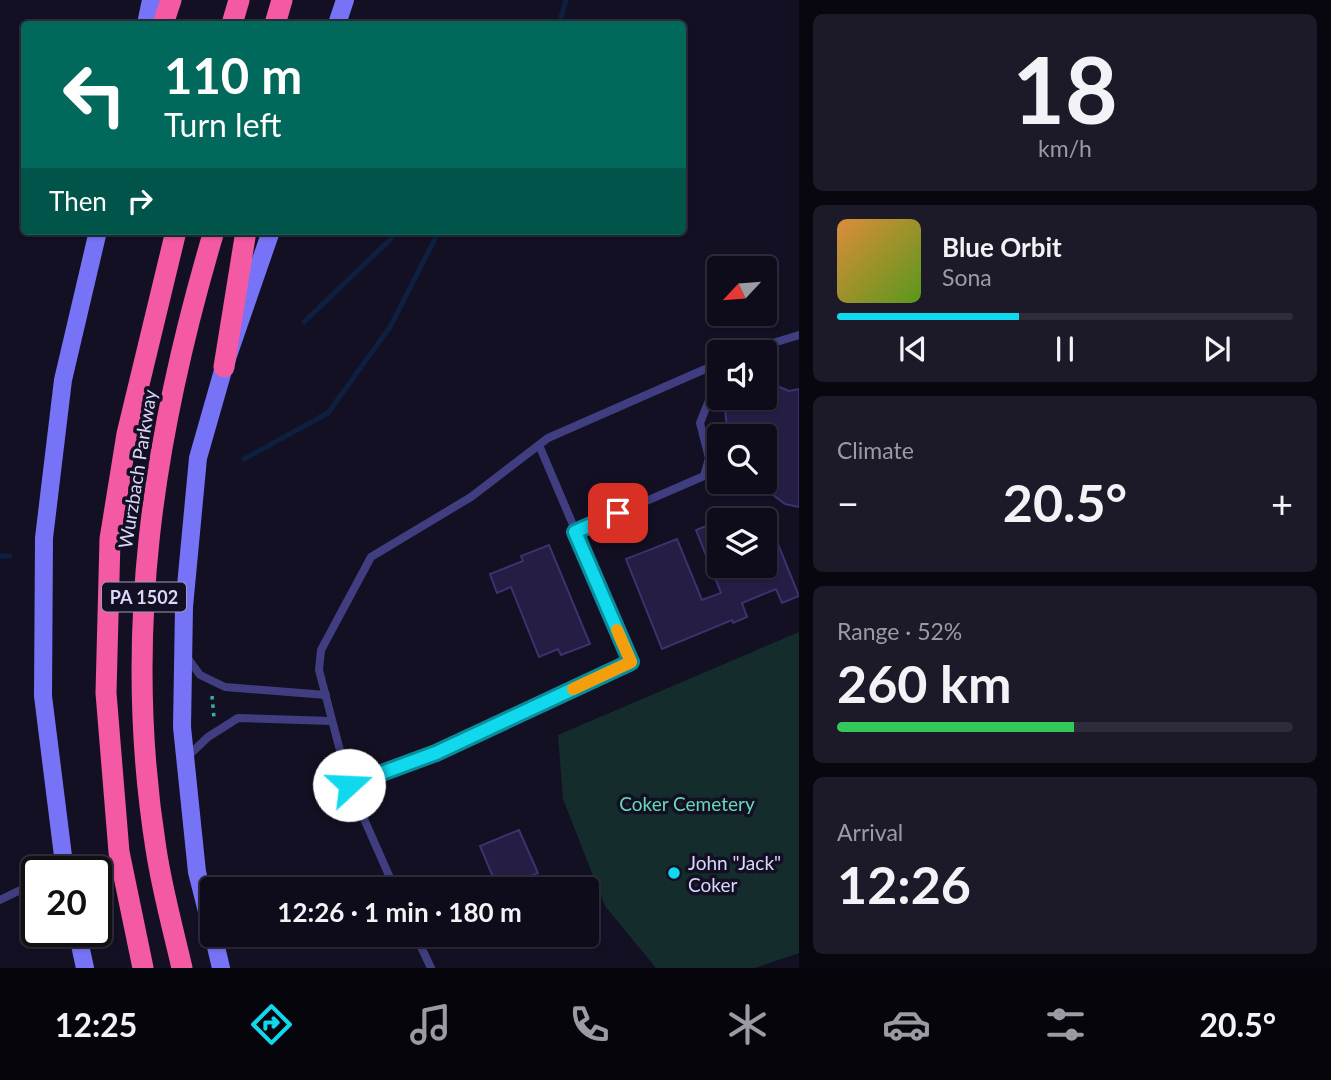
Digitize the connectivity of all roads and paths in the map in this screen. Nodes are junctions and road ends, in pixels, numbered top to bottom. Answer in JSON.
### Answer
{"nodes":[{"id":1,"x":152,"y":0,"type":"edge"},
{"id":2,"x":171,"y":0,"type":"edge"},
{"id":3,"x":239,"y":0,"type":"edge"},
{"id":4,"x":345,"y":0,"type":"edge"},
{"id":5,"x":147,"y":21,"type":"edge"},
{"id":6,"x":164,"y":21,"type":"edge"},
{"id":7,"x":233,"y":21,"type":"edge"},
{"id":8,"x":338,"y":21,"type":"edge"},
{"id":9,"x":97,"y":235,"type":"edge"},
{"id":10,"x":175,"y":235,"type":"edge"},
{"id":11,"x":213,"y":235,"type":"edge"},
{"id":12,"x":245,"y":235,"type":"edge"},
{"id":13,"x":270,"y":235,"type":"edge"},
{"id":14,"x":799,"y":335,"type":"edge"},
{"id":15,"x":777,"y":342,"type":"edge"},
{"id":16,"x":224,"y":367,"type":"junction"},
{"id":17,"x":707,"y":368,"type":"edge"},
{"id":18,"x":707,"y":405,"type":"edge"},
{"id":19,"x":539,"y":445,"type":"junction"},
{"id":20,"x":575,"y":532,"type":"junction"},
{"id":21,"x":183,"y":651,"type":"junction"},
{"id":22,"x":212,"y":692,"type":"dead end"},
{"id":23,"x":326,"y":695,"type":"junction"},
{"id":24,"x":214,"y":718,"type":"dead end"},
{"id":25,"x":332,"y":720,"type":"junction"},
{"id":26,"x":185,"y":759,"type":"junction"},
{"id":27,"x":349,"y":785,"type":"junction"},
{"id":28,"x":60,"y":856,"type":"edge"},
{"id":29,"x":390,"y":877,"type":"edge"},
{"id":30,"x":200,"y":884,"type":"edge"},
{"id":31,"x":21,"y":890,"type":"edge"},
{"id":32,"x":0,"y":900,"type":"edge"},
{"id":33,"x":80,"y":947,"type":"edge"},
{"id":34,"x":216,"y":947,"type":"edge"},
{"id":35,"x":421,"y":947,"type":"edge"},
{"id":36,"x":85,"y":968,"type":"edge"},
{"id":37,"x":143,"y":968,"type":"edge"},
{"id":38,"x":182,"y":968,"type":"edge"},
{"id":39,"x":221,"y":968,"type":"edge"},
{"id":40,"x":431,"y":968,"type":"edge"}],
"edges":[{"from":1,"to":5,"type":"main road"},
{"from":2,"to":6,"type":"highway"},
{"from":3,"to":7,"type":"highway"},
{"from":4,"to":8,"type":"main road"},
{"from":9,"to":28,"type":"main road"},
{"from":10,"to":37,"type":"highway","name":"Wurzbach Parkway","number":"PA 1502"},
{"from":11,"to":38,"type":"highway","name":"Wurzbach Parkway","number":"PA 1502"},
{"from":12,"to":16,"type":"highway"},
{"from":13,"to":16,"type":"main road"},
{"from":14,"to":15,"type":"lane"},
{"from":16,"to":21,"type":"main road"},
{"from":17,"to":19,"type":"lane"},
{"from":18,"to":20,"type":"lane"},
{"from":19,"to":20,"type":"lane"},
{"from":19,"to":23,"type":"lane"},
{"from":20,"to":27,"type":"lane"},
{"from":21,"to":23,"type":"lane"},
{"from":21,"to":26,"type":"main road"},
{"from":22,"to":24,"type":"path"},
{"from":23,"to":25,"type":"lane"},
{"from":25,"to":26,"type":"lane"},
{"from":25,"to":27,"type":"lane"},
{"from":26,"to":30,"type":"main road"},
{"from":27,"to":29,"type":"lane"},
{"from":31,"to":32,"type":"lane"},
{"from":33,"to":36,"type":"main road"},
{"from":34,"to":39,"type":"main road"},
{"from":35,"to":40,"type":"lane"}]}
